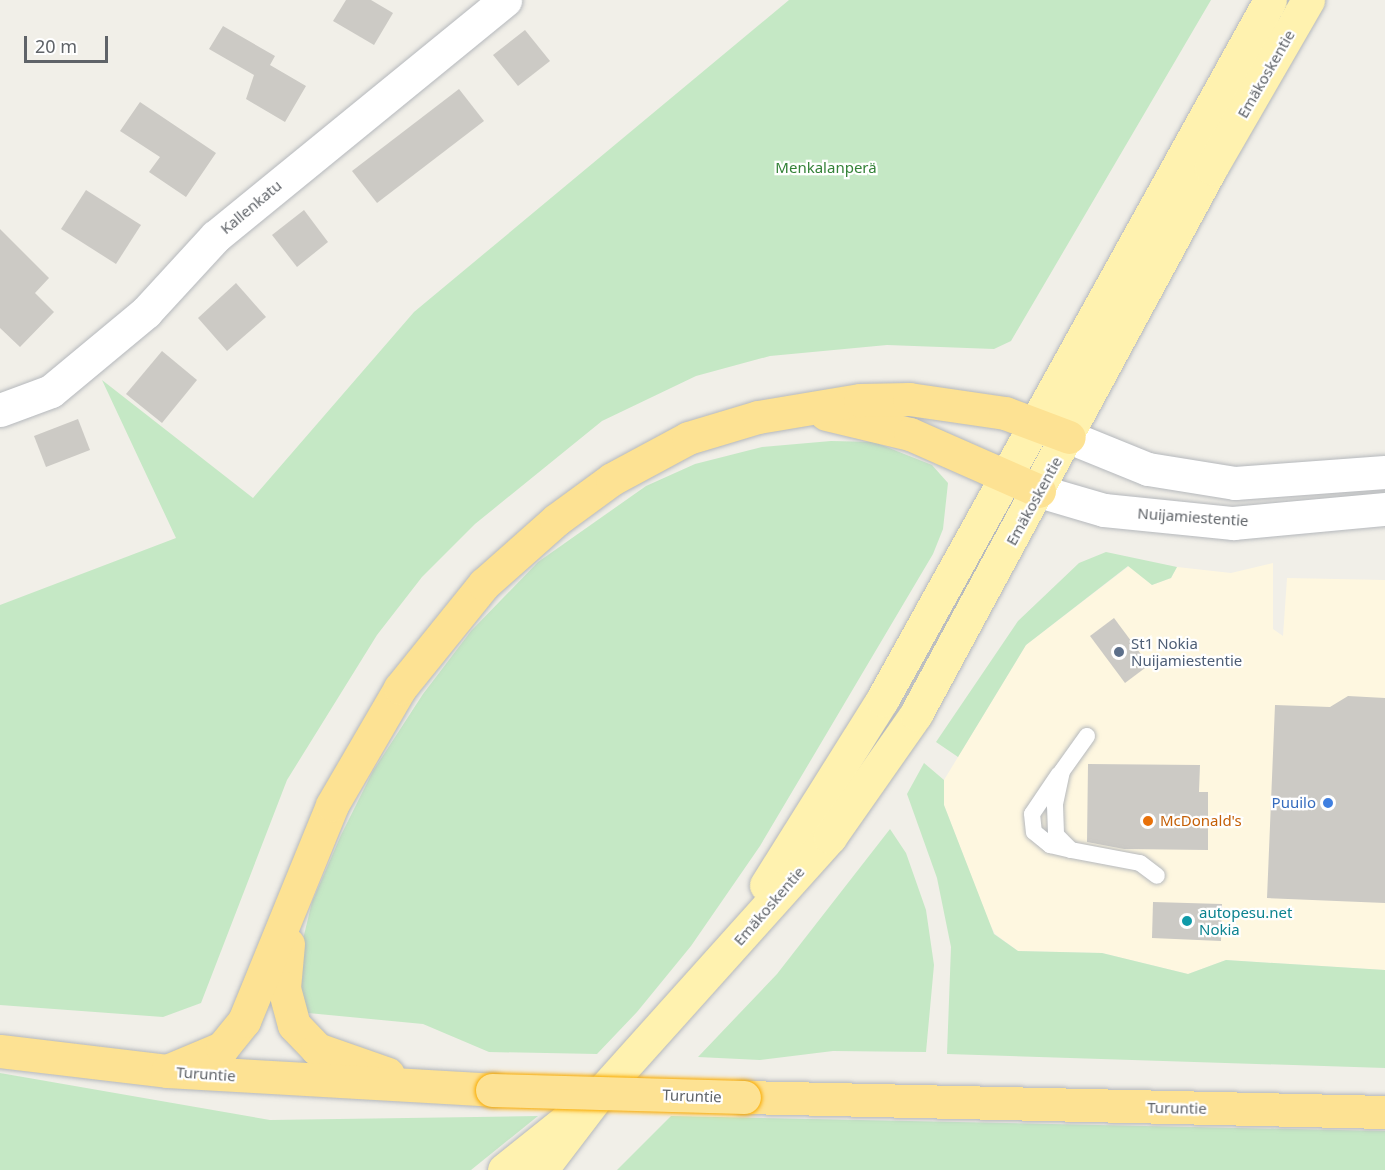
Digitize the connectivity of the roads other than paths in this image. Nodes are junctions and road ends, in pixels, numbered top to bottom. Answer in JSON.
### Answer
{"nodes":[{"id":1,"x":505,"y":0,"type":"edge"},
{"id":2,"x":1270,"y":0,"type":"edge"},
{"id":3,"x":1308,"y":0,"type":"edge"},
{"id":4,"x":0,"y":410,"type":"edge"},
{"id":5,"x":807,"y":410,"type":"junction"},
{"id":6,"x":1033,"y":423,"type":"junction"},
{"id":7,"x":1069,"y":437,"type":"junction"},
{"id":8,"x":1385,"y":472,"type":"edge"},
{"id":9,"x":1005,"y":478,"type":"junction"},
{"id":10,"x":1039,"y":491,"type":"junction"},
{"id":11,"x":1385,"y":509,"type":"edge"},
{"id":12,"x":1087,"y":736,"type":"dead end"},
{"id":13,"x":1062,"y":771,"type":"junction"},
{"id":14,"x":1071,"y":850,"type":"junction"},
{"id":15,"x":1157,"y":876,"type":"dead end"},
{"id":16,"x":295,"y":895,"type":"junction"},
{"id":17,"x":713,"y":970,"type":"junction"},
{"id":18,"x":0,"y":1051,"type":"edge"},
{"id":19,"x":167,"y":1071,"type":"junction"},
{"id":20,"x":433,"y":1088,"type":"junction"},
{"id":21,"x":595,"y":1099,"type":"junction"},
{"id":22,"x":1385,"y":1112,"type":"edge"},
{"id":23,"x":504,"y":1170,"type":"edge"},
{"id":24,"x":541,"y":1170,"type":"edge"}],
"edges":[{"from":1,"to":4,"type":"main road","name":"Kallenkatu"},
{"from":2,"to":6,"type":"main road","name":"Emäkoskentie"},
{"from":3,"to":7,"type":"main road","name":"Emäkoskentie"},
{"from":5,"to":6,"type":"highway"},
{"from":5,"to":9,"type":"highway"},
{"from":5,"to":16,"type":"highway"},
{"from":6,"to":7,"type":"highway"},
{"from":6,"to":9,"type":"main road","name":"Emäkoskentie"},
{"from":7,"to":8,"type":"main road"},
{"from":7,"to":10,"type":"main road","name":"Emäkoskentie"},
{"from":9,"to":10,"type":"highway"},
{"from":9,"to":17,"type":"main road","name":"Emäkoskentie"},
{"from":10,"to":11,"type":"main road","name":"Nuijamiestentie"},
{"from":10,"to":17,"type":"main road","name":"Emäkoskentie"},
{"from":12,"to":13,"type":"lane"},
{"from":13,"to":14,"type":"lane"},
{"from":13,"to":14,"type":"lane"},
{"from":14,"to":15,"type":"lane"},
{"from":16,"to":19,"type":"highway"},
{"from":16,"to":20,"type":"highway"},
{"from":17,"to":21,"type":"main road","name":"Emäkoskentie"},
{"from":18,"to":19,"type":"highway","name":"Turuntie"},
{"from":19,"to":20,"type":"highway","name":"Turuntie"},
{"from":20,"to":22,"type":"highway","name":"Turuntie","bridge":true},
{"from":21,"to":23,"type":"main road","name":"Emäkoskentie"},
{"from":21,"to":24,"type":"main road","name":"Emäkoskentie"}]}
